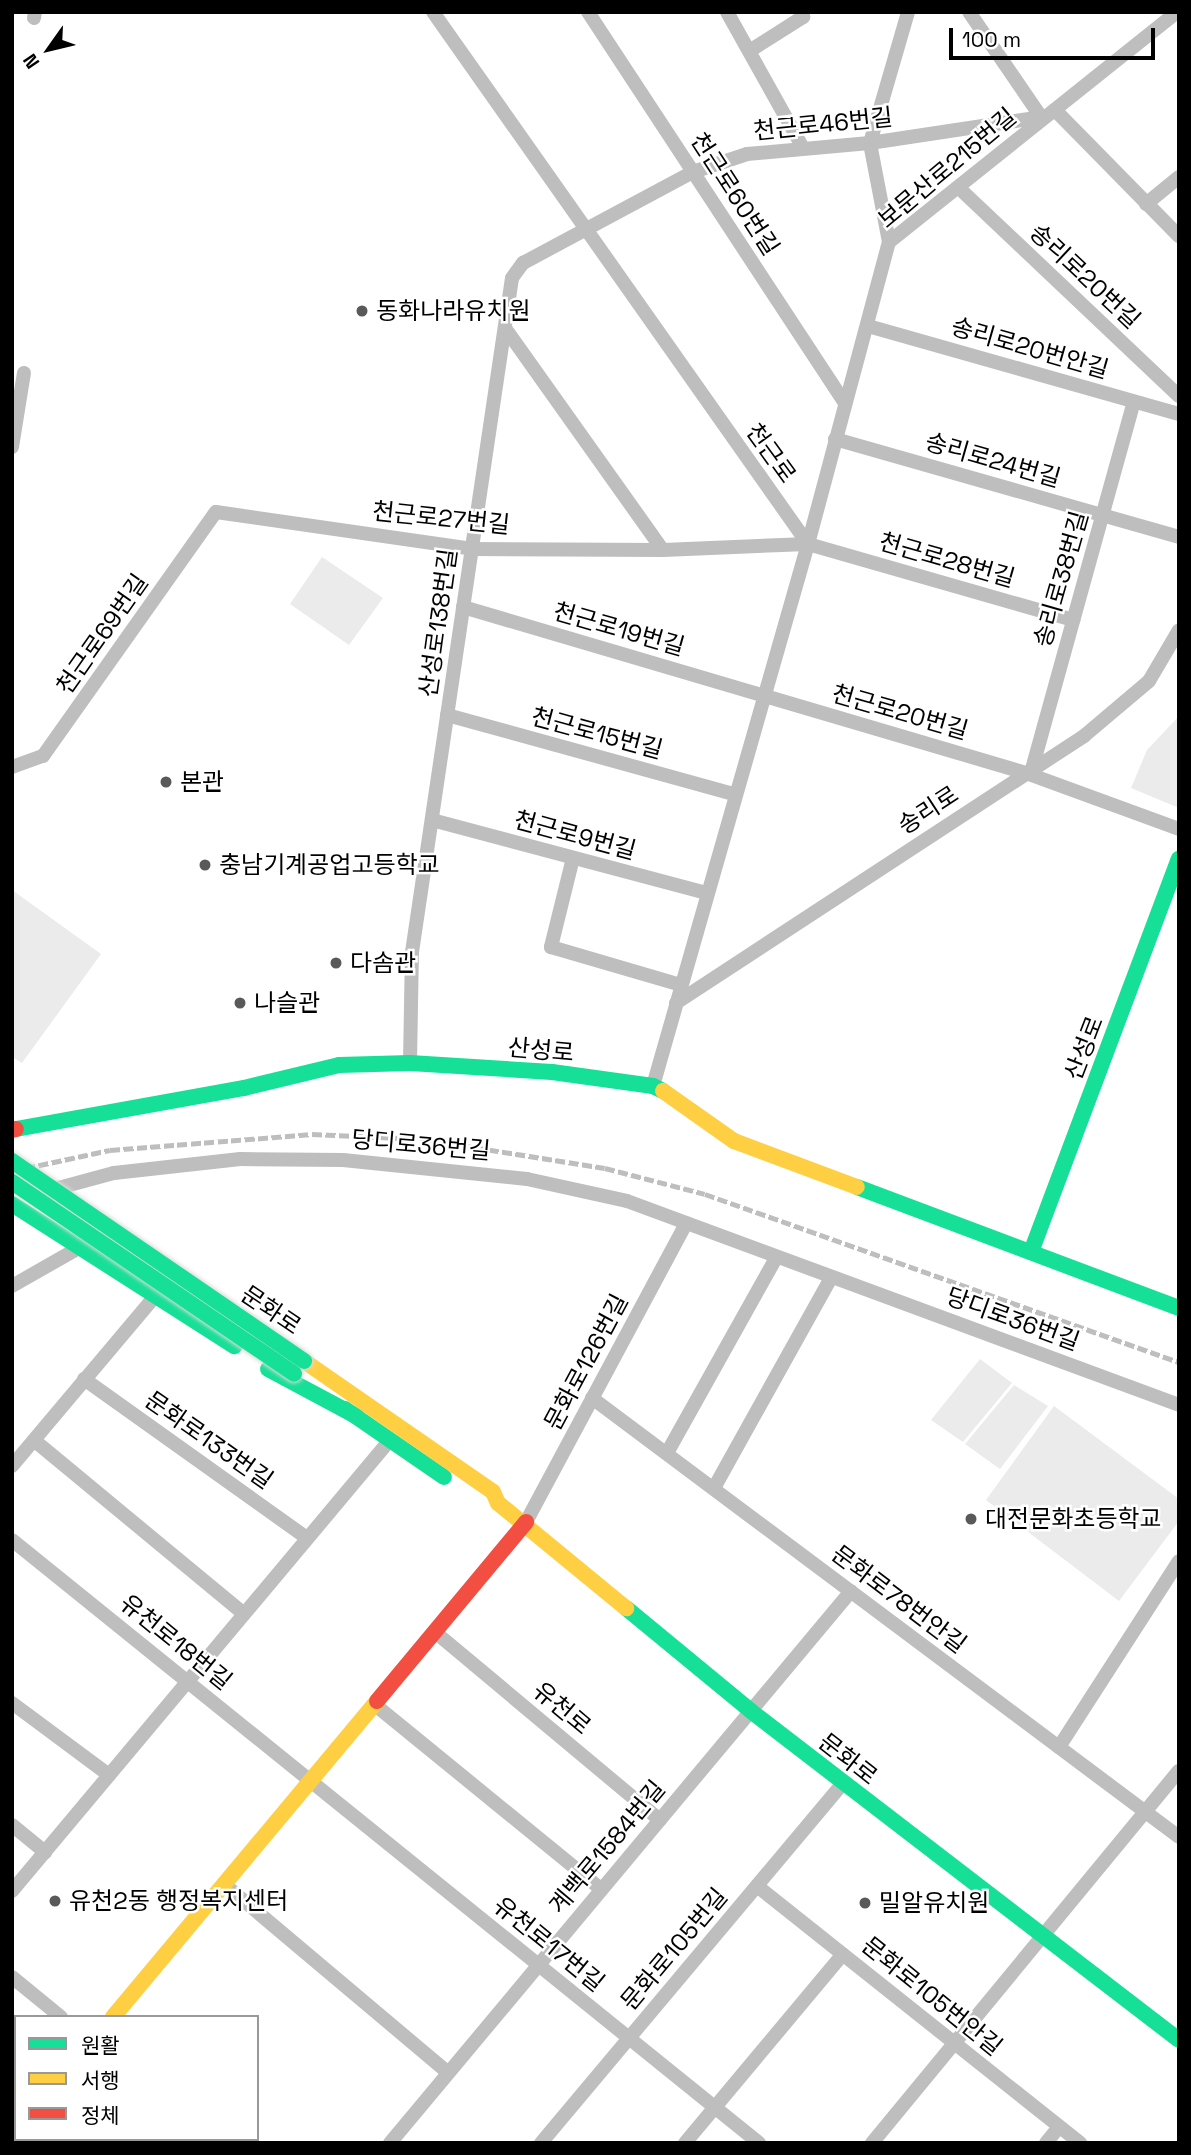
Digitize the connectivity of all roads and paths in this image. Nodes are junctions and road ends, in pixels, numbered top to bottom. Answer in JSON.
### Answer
{"nodes":[{"id":1,"x":588,"y":12,"type":"edge"},
{"id":2,"x":727,"y":12,"type":"edge"},
{"id":3,"x":801,"y":12,"type":"edge"},
{"id":4,"x":908,"y":12,"type":"edge"},
{"id":5,"x":969,"y":12,"type":"edge"},
{"id":6,"x":1177,"y":12,"type":"edge"},
{"id":7,"x":435,"y":13,"type":"edge"},
{"id":8,"x":751,"y":50,"type":"junction"},
{"id":9,"x":1055,"y":110,"type":"junction"},
{"id":10,"x":1041,"y":117,"type":"junction"},
{"id":11,"x":870,"y":143,"type":"junction"},
{"id":12,"x":802,"y":146,"type":"junction"},
{"id":13,"x":693,"y":172,"type":"junction"},
{"id":14,"x":1179,"y":177,"type":"edge"},
{"id":15,"x":960,"y":190,"type":"junction"},
{"id":16,"x":1146,"y":204,"type":"junction"},
{"id":17,"x":585,"y":231,"type":"junction"},
{"id":18,"x":1179,"y":236,"type":"edge"},
{"id":19,"x":889,"y":242,"type":"junction"},
{"id":20,"x":868,"y":326,"type":"junction"},
{"id":21,"x":505,"y":328,"type":"junction"},
{"id":22,"x":24,"y":373,"type":"dead end"},
{"id":23,"x":1179,"y":396,"type":"edge"},
{"id":24,"x":844,"y":401,"type":"junction"},
{"id":25,"x":1134,"y":401,"type":"junction"},
{"id":26,"x":1179,"y":414,"type":"edge"},
{"id":27,"x":835,"y":439,"type":"junction"},
{"id":28,"x":12,"y":447,"type":"edge"},
{"id":29,"x":216,"y":512,"type":"joint"},
{"id":30,"x":1102,"y":514,"type":"junction"},
{"id":31,"x":1179,"y":537,"type":"edge"},
{"id":32,"x":808,"y":544,"type":"junction"},
{"id":33,"x":472,"y":549,"type":"junction"},
{"id":34,"x":663,"y":550,"type":"junction"},
{"id":35,"x":463,"y":607,"type":"junction"},
{"id":36,"x":1073,"y":620,"type":"junction"},
{"id":37,"x":1179,"y":629,"type":"edge"},
{"id":38,"x":762,"y":695,"type":"junction"},
{"id":39,"x":447,"y":715,"type":"junction"},
{"id":40,"x":12,"y":767,"type":"edge"},
{"id":41,"x":1029,"y":771,"type":"junction"},
{"id":42,"x":734,"y":794,"type":"junction"},
{"id":43,"x":432,"y":820,"type":"junction"},
{"id":44,"x":1179,"y":830,"type":"edge"},
{"id":45,"x":573,"y":858,"type":"junction"},
{"id":46,"x":1179,"y":859,"type":"edge"},
{"id":47,"x":706,"y":893,"type":"junction"},
{"id":48,"x":681,"y":985,"type":"junction"},
{"id":49,"x":676,"y":1003,"type":"junction"},
{"id":50,"x":410,"y":1063,"type":"junction"},
{"id":51,"x":653,"y":1086,"type":"junction"},
{"id":52,"x":14,"y":1129,"type":"edge"},
{"id":53,"x":12,"y":1161,"type":"edge"},
{"id":54,"x":12,"y":1182,"type":"edge"},
{"id":55,"x":51,"y":1190,"type":"junction"},
{"id":56,"x":12,"y":1203,"type":"edge"},
{"id":57,"x":686,"y":1223,"type":"junction"},
{"id":58,"x":82,"y":1246,"type":"junction"},
{"id":59,"x":1031,"y":1252,"type":"junction"},
{"id":60,"x":776,"y":1258,"type":"junction"},
{"id":61,"x":831,"y":1278,"type":"junction"},
{"id":62,"x":12,"y":1286,"type":"edge"},
{"id":63,"x":156,"y":1295,"type":"junction"},
{"id":64,"x":1179,"y":1308,"type":"edge"},
{"id":65,"x":84,"y":1380,"type":"junction"},
{"id":66,"x":354,"y":1395,"type":"junction"},
{"id":67,"x":592,"y":1398,"type":"junction"},
{"id":68,"x":1179,"y":1405,"type":"edge"},
{"id":69,"x":356,"y":1416,"type":"junction"},
{"id":70,"x":390,"y":1440,"type":"junction"},
{"id":71,"x":34,"y":1441,"type":"junction"},
{"id":72,"x":667,"y":1453,"type":"junction"},
{"id":73,"x":12,"y":1466,"type":"edge"},
{"id":74,"x":714,"y":1488,"type":"junction"},
{"id":75,"x":498,"y":1503,"type":"junction"},
{"id":76,"x":526,"y":1522,"type":"junction"},
{"id":77,"x":307,"y":1538,"type":"junction"},
{"id":78,"x":12,"y":1540,"type":"edge"},
{"id":79,"x":1179,"y":1561,"type":"edge"},
{"id":80,"x":851,"y":1591,"type":"junction"},
{"id":81,"x":244,"y":1614,"type":"junction"},
{"id":82,"x":435,"y":1632,"type":"junction"},
{"id":83,"x":188,"y":1681,"type":"junction"},
{"id":84,"x":12,"y":1703,"type":"edge"},
{"id":85,"x":374,"y":1704,"type":"junction"},
{"id":86,"x":752,"y":1712,"type":"junction"},
{"id":87,"x":1059,"y":1747,"type":"junction"},
{"id":88,"x":1179,"y":1771,"type":"edge"},
{"id":89,"x":109,"y":1775,"type":"junction"},
{"id":90,"x":311,"y":1780,"type":"junction"},
{"id":91,"x":842,"y":1784,"type":"junction"},
{"id":92,"x":1145,"y":1812,"type":"junction"},
{"id":93,"x":660,"y":1820,"type":"junction"},
{"id":94,"x":12,"y":1825,"type":"edge"},
{"id":95,"x":1179,"y":1837,"type":"edge"},
{"id":96,"x":45,"y":1852,"type":"junction"},
{"id":97,"x":224,"y":1884,"type":"junction"},
{"id":98,"x":757,"y":1886,"type":"junction"},
{"id":99,"x":601,"y":1889,"type":"junction"},
{"id":100,"x":12,"y":1891,"type":"edge"},
{"id":101,"x":1045,"y":1936,"type":"junction"},
{"id":102,"x":843,"y":1954,"type":"junction"},
{"id":103,"x":538,"y":1964,"type":"junction"},
{"id":104,"x":12,"y":1978,"type":"edge"},
{"id":105,"x":58,"y":2015,"type":"edge"},
{"id":106,"x":115,"y":2015,"type":"edge"},
{"id":107,"x":629,"y":2038,"type":"junction"},
{"id":108,"x":1179,"y":2040,"type":"edge"},
{"id":109,"x":955,"y":2043,"type":"junction"},
{"id":110,"x":447,"y":2072,"type":"junction"},
{"id":111,"x":715,"y":2107,"type":"junction"},
{"id":112,"x":1059,"y":2127,"type":"junction"},
{"id":113,"x":390,"y":2143,"type":"edge"},
{"id":114,"x":541,"y":2143,"type":"edge"},
{"id":115,"x":685,"y":2143,"type":"edge"},
{"id":116,"x":759,"y":2143,"type":"edge"},
{"id":117,"x":872,"y":2143,"type":"edge"},
{"id":118,"x":1046,"y":2143,"type":"edge"},
{"id":119,"x":1080,"y":2143,"type":"edge"}],
"edges":[{"from":1,"to":13,"type":"street","name":"천근로60번길"},
{"from":2,"to":8,"type":"street"},
{"from":3,"to":8,"type":"street"},
{"from":4,"to":11,"type":"street"},
{"from":5,"to":10,"type":"street"},
{"from":6,"to":9,"type":"street","name":"보문산로215번길"},
{"from":7,"to":17,"type":"street","name":"천근로"},
{"from":8,"to":12,"type":"street"},
{"from":9,"to":10,"type":"street","name":"보문산로215번길"},
{"from":9,"to":16,"type":"street"},
{"from":10,"to":11,"type":"street","name":"천근로46번길"},
{"from":10,"to":15,"type":"street","name":"보문산로215번길"},
{"from":11,"to":12,"type":"street","name":"천근로46번길"},
{"from":11,"to":19,"type":"street"},
{"from":12,"to":13,"type":"street","name":"천근로46번길"},
{"from":13,"to":17,"type":"street","name":"천근로46번길"},
{"from":13,"to":24,"type":"street","name":"천근로60번길"},
{"from":14,"to":16,"type":"street"},
{"from":15,"to":19,"type":"street","name":"보문산로215번길"},
{"from":15,"to":23,"type":"street","name":"송리로20번길"},
{"from":16,"to":18,"type":"street"},
{"from":17,"to":21,"type":"street","name":"산성로138번길"},
{"from":17,"to":32,"type":"street","name":"천근로"},
{"from":19,"to":20,"type":"street","name":"보문산로215번길"},
{"from":20,"to":24,"type":"street","name":"보문산로215번길"},
{"from":20,"to":25,"type":"street","name":"송리로20번안길"},
{"from":21,"to":33,"type":"street","name":"산성로138번길"},
{"from":21,"to":34,"type":"street"},
{"from":22,"to":28,"type":"street"},
{"from":24,"to":27,"type":"street","name":"보문산로215번길"},
{"from":25,"to":26,"type":"street","name":"송리로20번안길"},
{"from":25,"to":30,"type":"street","name":"송리로38번길"},
{"from":27,"to":30,"type":"street","name":"송리로24번길"},
{"from":27,"to":32,"type":"street","name":"보문산로215번길"},
{"from":29,"to":33,"type":"street","name":"천근로27번길"},
{"from":29,"to":40,"type":"street","name":"천근로69번길"},
{"from":30,"to":31,"type":"street","name":"송리로24번길"},
{"from":30,"to":36,"type":"street","name":"송리로38번길"},
{"from":32,"to":34,"type":"street","name":"천근로27번길"},
{"from":32,"to":36,"type":"street","name":"천근로28번길"},
{"from":32,"to":38,"type":"street"},
{"from":33,"to":34,"type":"street","name":"천근로27번길"},
{"from":33,"to":35,"type":"street","name":"산성로138번길"},
{"from":35,"to":38,"type":"street","name":"천근로19번길"},
{"from":35,"to":39,"type":"street","name":"산성로138번길"},
{"from":36,"to":41,"type":"street","name":"송리로38번길"},
{"from":37,"to":41,"type":"street","name":"송리로"},
{"from":38,"to":41,"type":"street","name":"천근로20번길"},
{"from":38,"to":42,"type":"street"},
{"from":39,"to":42,"type":"street","name":"천근로15번길"},
{"from":39,"to":43,"type":"street","name":"산성로138번길"},
{"from":41,"to":44,"type":"street","name":"천근로20번길"},
{"from":41,"to":49,"type":"street","name":"송리로"},
{"from":42,"to":47,"type":"street"},
{"from":43,"to":45,"type":"street","name":"천근로9번길"},
{"from":43,"to":50,"type":"street","name":"산성로138번길"},
{"from":45,"to":47,"type":"street","name":"천근로9번길"},
{"from":45,"to":48,"type":"street"},
{"from":46,"to":59,"type":"main road","name":"산성로"},
{"from":47,"to":48,"type":"street"},
{"from":48,"to":49,"type":"street"},
{"from":49,"to":51,"type":"street"},
{"from":50,"to":51,"type":"main road","name":"산성로"},
{"from":50,"to":52,"type":"main road","name":"산성로"},
{"from":51,"to":59,"type":"main road","name":"산성로"},
{"from":53,"to":66,"type":"main road","name":"문화로","bridge":true},
{"from":54,"to":69,"type":"main road","name":"문화로","bridge":true},
{"from":55,"to":56,"type":"street","name":"당디로36번길"},
{"from":55,"to":57,"type":"street","name":"당디로36번길"},
{"from":55,"to":66,"type":"main road"},
{"from":56,"to":58,"type":"main road"},
{"from":57,"to":60,"type":"street","name":"당디로36번길"},
{"from":57,"to":67,"type":"street","name":"문화로126번길"},
{"from":58,"to":62,"type":"street"},
{"from":58,"to":63,"type":"main road"},
{"from":59,"to":64,"type":"main road","name":"산성로"},
{"from":60,"to":61,"type":"street","name":"당디로36번길"},
{"from":60,"to":72,"type":"street"},
{"from":61,"to":68,"type":"street","name":"당디로36번길"},
{"from":61,"to":74,"type":"street"},
{"from":63,"to":65,"type":"street"},
{"from":63,"to":69,"type":"main road"},
{"from":65,"to":71,"type":"street"},
{"from":65,"to":77,"type":"street","name":"문화로133번길"},
{"from":66,"to":75,"type":"main road","name":"문화로"},
{"from":67,"to":72,"type":"street","name":"문화로78번안길"},
{"from":67,"to":76,"type":"street","name":"문화로126번길"},
{"from":69,"to":70,"type":"main road","name":"문화로"},
{"from":70,"to":75,"type":"main road","name":"문화로"},
{"from":70,"to":77,"type":"street"},
{"from":71,"to":73,"type":"street"},
{"from":71,"to":81,"type":"street"},
{"from":72,"to":74,"type":"street","name":"문화로78번안길"},
{"from":74,"to":80,"type":"street","name":"문화로78번안길"},
{"from":75,"to":76,"type":"main road","name":"문화로"},
{"from":76,"to":82,"type":"main road"},
{"from":76,"to":86,"type":"main road","name":"문화로"},
{"from":77,"to":81,"type":"street"},
{"from":78,"to":83,"type":"street","name":"유천로18번길"},
{"from":79,"to":87,"type":"street"},
{"from":80,"to":86,"type":"street","name":"계백로1584번길"},
{"from":80,"to":87,"type":"street","name":"문화로78번안길"},
{"from":81,"to":83,"type":"street"},
{"from":82,"to":85,"type":"main road"},
{"from":82,"to":93,"type":"street","name":"유천로"},
{"from":83,"to":89,"type":"street"},
{"from":83,"to":90,"type":"street","name":"유천로18번길"},
{"from":84,"to":89,"type":"street"},
{"from":85,"to":90,"type":"main road"},
{"from":85,"to":99,"type":"street"},
{"from":86,"to":91,"type":"main road","name":"문화로"},
{"from":86,"to":93,"type":"street","name":"계백로1584번길"},
{"from":87,"to":92,"type":"street","name":"문화로78번안길"},
{"from":88,"to":92,"type":"street"},
{"from":89,"to":96,"type":"street"},
{"from":90,"to":97,"type":"main road"},
{"from":90,"to":103,"type":"street","name":"유천로17번길"},
{"from":91,"to":98,"type":"street","name":"문화로105번길"},
{"from":91,"to":101,"type":"main road","name":"문화로"},
{"from":92,"to":95,"type":"street","name":"문화로78번안길"},
{"from":92,"to":101,"type":"street"},
{"from":93,"to":99,"type":"street","name":"계백로1584번길"},
{"from":94,"to":96,"type":"street"},
{"from":96,"to":100,"type":"street"},
{"from":97,"to":106,"type":"main road"},
{"from":97,"to":110,"type":"street"},
{"from":98,"to":102,"type":"street","name":"문화로105번안길"},
{"from":98,"to":107,"type":"street","name":"문화로105번길"},
{"from":99,"to":103,"type":"street","name":"계백로1584번길"},
{"from":101,"to":108,"type":"main road","name":"문화로"},
{"from":101,"to":109,"type":"street"},
{"from":102,"to":109,"type":"street","name":"문화로105번안길"},
{"from":102,"to":111,"type":"street"},
{"from":103,"to":107,"type":"street","name":"유천로17번길"},
{"from":103,"to":110,"type":"street","name":"계백로1584번길"},
{"from":104,"to":105,"type":"street"},
{"from":107,"to":111,"type":"street","name":"유천로17번길"},
{"from":107,"to":114,"type":"street","name":"문화로105번길"},
{"from":109,"to":112,"type":"street","name":"문화로105번안길"},
{"from":109,"to":117,"type":"street"},
{"from":110,"to":113,"type":"street","name":"계백로1584번길"},
{"from":111,"to":115,"type":"street"},
{"from":111,"to":116,"type":"street","name":"유천로17번길"},
{"from":112,"to":118,"type":"street"},
{"from":112,"to":119,"type":"street","name":"문화로105번안길"}]}
